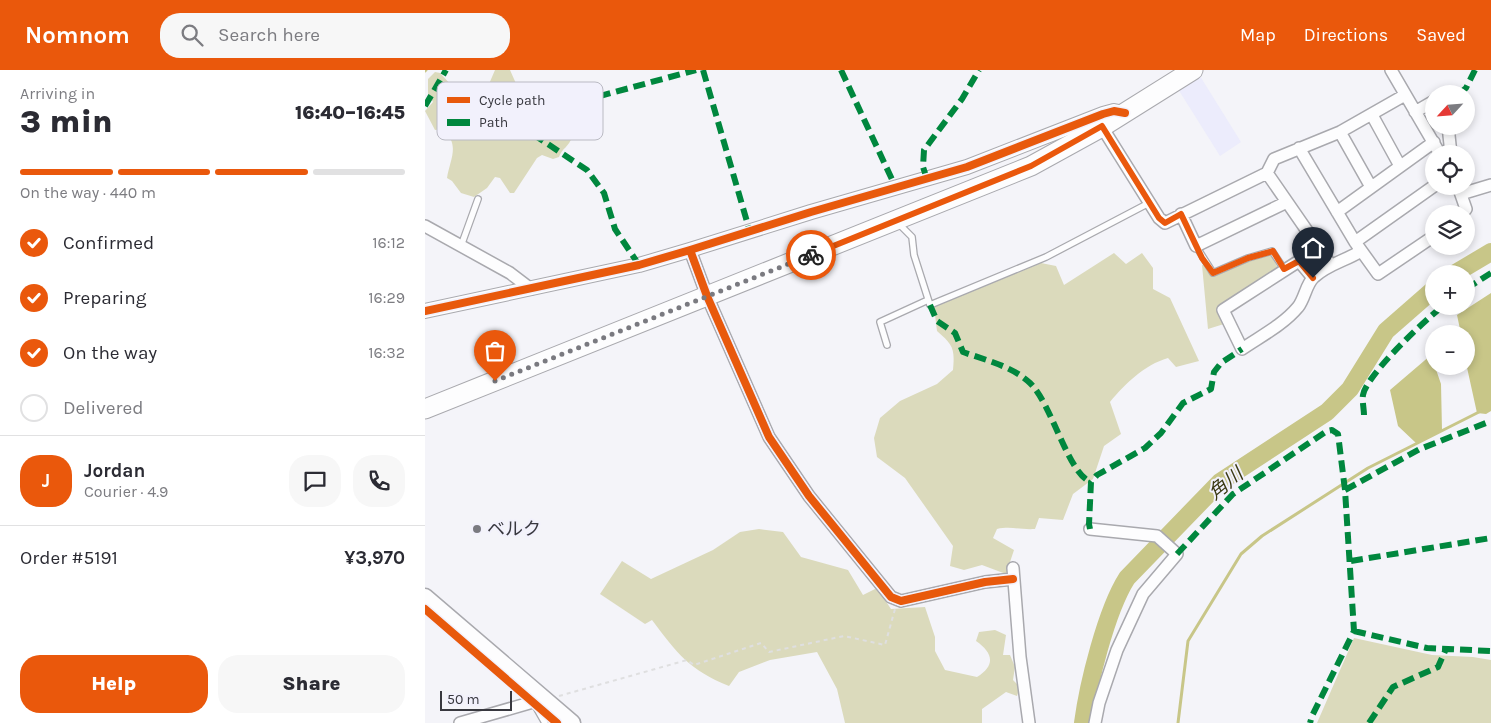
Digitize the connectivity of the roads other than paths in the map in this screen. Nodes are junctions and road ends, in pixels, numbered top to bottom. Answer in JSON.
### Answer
{"nodes":[{"id":1,"x":1193,"y":70,"type":"edge"},
{"id":2,"x":1391,"y":70,"type":"edge"},
{"id":3,"x":1405,"y":95,"type":"junction"},
{"id":4,"x":1425,"y":106,"type":"edge"},
{"id":5,"x":1415,"y":112,"type":"junction"},
{"id":6,"x":1125,"y":113,"type":"junction"},
{"id":7,"x":1371,"y":115,"type":"junction"},
{"id":8,"x":1102,"y":126,"type":"junction"},
{"id":9,"x":1339,"y":132,"type":"junction"},
{"id":10,"x":1434,"y":142,"type":"junction"},
{"id":11,"x":1436,"y":145,"type":"edge"},
{"id":12,"x":1299,"y":148,"type":"junction"},
{"id":13,"x":1400,"y":166,"type":"junction"},
{"id":14,"x":1267,"y":173,"type":"junction"},
{"id":15,"x":1491,"y":185,"type":"edge"},
{"id":16,"x":1371,"y":187,"type":"junction"},
{"id":17,"x":1475,"y":188,"type":"edge"},
{"id":18,"x":1425,"y":193,"type":"edge"},
{"id":19,"x":478,"y":199,"type":"dead end"},
{"id":20,"x":1150,"y":202,"type":"junction"},
{"id":21,"x":1287,"y":202,"type":"junction"},
{"id":22,"x":1337,"y":212,"type":"junction"},
{"id":23,"x":1181,"y":214,"type":"junction"},
{"id":24,"x":897,"y":221,"type":"junction"},
{"id":25,"x":425,"y":226,"type":"edge"},
{"id":26,"x":1425,"y":242,"type":"edge"},
{"id":27,"x":461,"y":246,"type":"junction"},
{"id":28,"x":1196,"y":246,"type":"junction"},
{"id":29,"x":1358,"y":247,"type":"junction"},
{"id":30,"x":690,"y":250,"type":"junction"},
{"id":31,"x":1331,"y":264,"type":"junction"},
{"id":32,"x":1284,"y":269,"type":"junction"},
{"id":33,"x":1313,"y":278,"type":"junction"},
{"id":34,"x":531,"y":289,"type":"junction"},
{"id":35,"x":707,"y":296,"type":"junction"},
{"id":36,"x":928,"y":300,"type":"junction"},
{"id":37,"x":425,"y":311,"type":"edge"},
{"id":38,"x":887,"y":345,"type":"dead end"},
{"id":39,"x":425,"y":409,"type":"edge"},
{"id":40,"x":1090,"y":529,"type":"dead end"},
{"id":41,"x":425,"y":597,"type":"edge"},
{"id":42,"x":542,"y":698,"type":"junction"},
{"id":43,"x":460,"y":723,"type":"edge"},
{"id":44,"x":545,"y":723,"type":"edge"},
{"id":45,"x":571,"y":723,"type":"edge"},
{"id":46,"x":1029,"y":723,"type":"edge"},
{"id":47,"x":1095,"y":723,"type":"edge"}],
"edges":[{"from":1,"to":6,"type":"highway"},
{"from":2,"to":3,"type":"street"},
{"from":3,"to":5,"type":"street"},
{"from":3,"to":7,"type":"street"},
{"from":4,"to":5,"type":"street"},
{"from":5,"to":10,"type":"street"},
{"from":6,"to":8,"type":"highway"},
{"from":6,"to":30,"type":"street"},
{"from":7,"to":9,"type":"street"},
{"from":7,"to":13,"type":"street"},
{"from":8,"to":20,"type":"street"},
{"from":8,"to":24,"type":"highway"},
{"from":9,"to":12,"type":"street"},
{"from":9,"to":16,"type":"street"},
{"from":10,"to":11,"type":"street"},
{"from":10,"to":13,"type":"street"},
{"from":12,"to":14,"type":"street"},
{"from":12,"to":22,"type":"street"},
{"from":13,"to":16,"type":"street"},
{"from":14,"to":21,"type":"street"},
{"from":14,"to":23,"type":"street"},
{"from":15,"to":17,"type":"street"},
{"from":16,"to":22,"type":"street"},
{"from":18,"to":29,"type":"street"},
{"from":19,"to":27,"type":"lane"},
{"from":20,"to":23,"type":"street"},
{"from":20,"to":36,"type":"lane"},
{"from":21,"to":28,"type":"street"},
{"from":21,"to":31,"type":"street"},
{"from":22,"to":29,"type":"street"},
{"from":23,"to":28,"type":"street"},
{"from":24,"to":35,"type":"highway"},
{"from":24,"to":36,"type":"lane"},
{"from":25,"to":27,"type":"street"},
{"from":26,"to":29,"type":"street"},
{"from":27,"to":34,"type":"street"},
{"from":28,"to":32,"type":"lane"},
{"from":29,"to":31,"type":"street"},
{"from":30,"to":34,"type":"street"},
{"from":30,"to":35,"type":"street"},
{"from":31,"to":33,"type":"street"},
{"from":32,"to":33,"type":"street"},
{"from":32,"to":33,"type":"street"},
{"from":34,"to":37,"type":"street"},
{"from":35,"to":39,"type":"highway"},
{"from":35,"to":46,"type":"street"},
{"from":36,"to":38,"type":"lane"},
{"from":40,"to":47,"type":"street"},
{"from":41,"to":42,"type":"main road"},
{"from":42,"to":43,"type":"street"},
{"from":42,"to":44,"type":"lane"},
{"from":42,"to":45,"type":"main road"}]}
